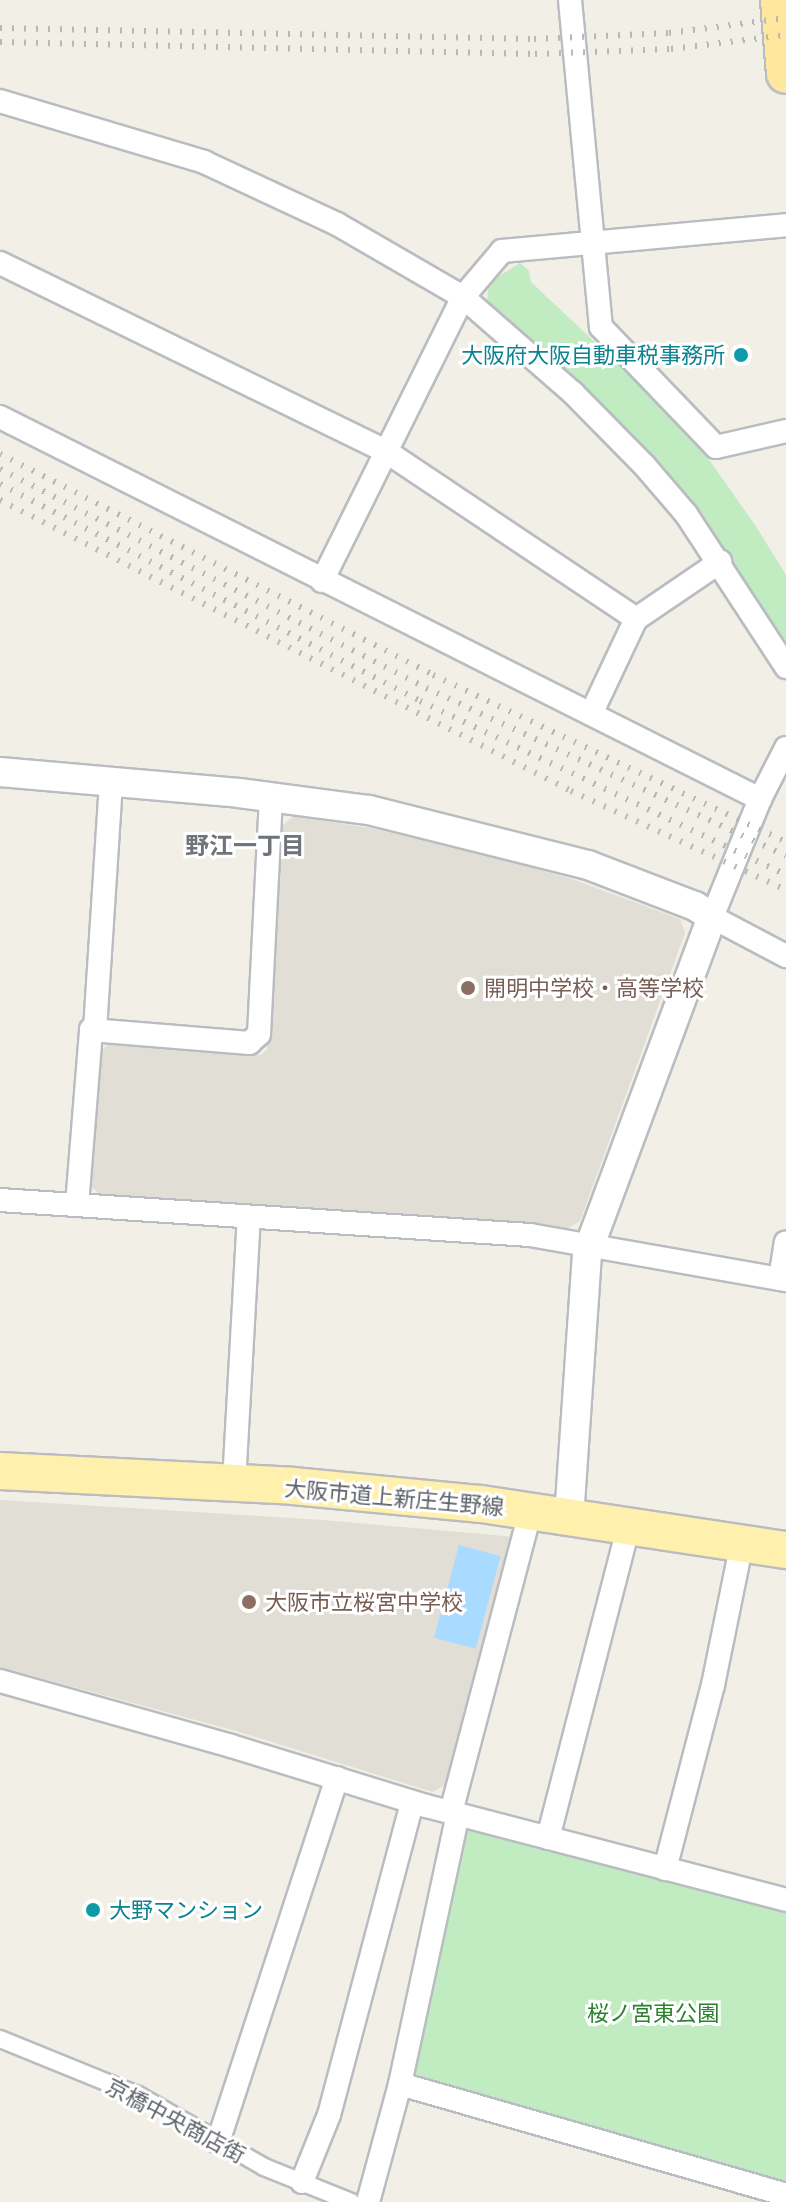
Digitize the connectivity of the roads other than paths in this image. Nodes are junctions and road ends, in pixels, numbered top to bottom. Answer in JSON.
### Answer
{"nodes":[{"id":1,"x":570,"y":0,"type":"edge"},
{"id":2,"x":780,"y":0,"type":"edge"},
{"id":3,"x":786,"y":74,"type":"edge"},
{"id":4,"x":0,"y":101,"type":"edge"},
{"id":5,"x":786,"y":225,"type":"edge"},
{"id":6,"x":591,"y":245,"type":"junction"},
{"id":7,"x":0,"y":263,"type":"edge"},
{"id":8,"x":463,"y":297,"type":"junction"},
{"id":9,"x":0,"y":417,"type":"edge"},
{"id":10,"x":786,"y":431,"type":"edge"},
{"id":11,"x":387,"y":452,"type":"junction"},
{"id":12,"x":720,"y":562,"type":"junction"},
{"id":13,"x":322,"y":581,"type":"junction"},
{"id":14,"x":636,"y":619,"type":"junction"},
{"id":15,"x":786,"y":667,"type":"edge"},
{"id":16,"x":591,"y":714,"type":"junction"},
{"id":17,"x":786,"y":748,"type":"edge"},
{"id":18,"x":0,"y":772,"type":"edge"},
{"id":19,"x":111,"y":781,"type":"junction"},
{"id":20,"x":271,"y":796,"type":"junction"},
{"id":21,"x":760,"y":799,"type":"junction"},
{"id":22,"x":712,"y":917,"type":"junction"},
{"id":23,"x":786,"y":956,"type":"edge"},
{"id":24,"x":95,"y":1030,"type":"junction"},
{"id":25,"x":0,"y":1200,"type":"edge"},
{"id":26,"x":77,"y":1205,"type":"junction"},
{"id":27,"x":249,"y":1217,"type":"junction"},
{"id":28,"x":786,"y":1242,"type":"edge"},
{"id":29,"x":590,"y":1246,"type":"junction"},
{"id":30,"x":783,"y":1280,"type":"edge"},
{"id":31,"x":0,"y":1471,"type":"edge"},
{"id":32,"x":234,"y":1483,"type":"junction"},
{"id":33,"x":531,"y":1510,"type":"junction"},
{"id":34,"x":569,"y":1515,"type":"junction"},
{"id":35,"x":629,"y":1525,"type":"junction"},
{"id":36,"x":742,"y":1543,"type":"junction"},
{"id":37,"x":786,"y":1550,"type":"edge"},
{"id":38,"x":0,"y":1681,"type":"edge"},
{"id":39,"x":337,"y":1778,"type":"junction"},
{"id":40,"x":412,"y":1802,"type":"junction"},
{"id":41,"x":454,"y":1813,"type":"junction"},
{"id":42,"x":548,"y":1838,"type":"junction"},
{"id":43,"x":665,"y":1869,"type":"junction"},
{"id":44,"x":786,"y":1900,"type":"edge"},
{"id":45,"x":0,"y":2039,"type":"edge"},
{"id":46,"x":400,"y":2084,"type":"junction"},
{"id":47,"x":218,"y":2142,"type":"junction"},
{"id":48,"x":308,"y":2191,"type":"edge"},
{"id":49,"x":786,"y":2195,"type":"edge"},
{"id":50,"x":351,"y":2202,"type":"edge"},
{"id":51,"x":368,"y":2202,"type":"edge"}],
"edges":[{"from":1,"to":6,"type":"street"},
{"from":2,"to":3,"type":"highway"},
{"from":4,"to":8,"type":"street"},
{"from":5,"to":6,"type":"street"},
{"from":6,"to":8,"type":"street"},
{"from":6,"to":10,"type":"street"},
{"from":7,"to":11,"type":"street"},
{"from":8,"to":11,"type":"street"},
{"from":8,"to":12,"type":"street"},
{"from":9,"to":13,"type":"street"},
{"from":11,"to":13,"type":"street"},
{"from":11,"to":14,"type":"street"},
{"from":12,"to":14,"type":"street"},
{"from":12,"to":15,"type":"street"},
{"from":13,"to":16,"type":"street"},
{"from":14,"to":16,"type":"street"},
{"from":16,"to":21,"type":"street"},
{"from":17,"to":21,"type":"street"},
{"from":18,"to":19,"type":"street"},
{"from":19,"to":20,"type":"street"},
{"from":19,"to":24,"type":"street"},
{"from":20,"to":22,"type":"street"},
{"from":20,"to":24,"type":"street"},
{"from":21,"to":22,"type":"street"},
{"from":22,"to":23,"type":"street"},
{"from":22,"to":29,"type":"street"},
{"from":24,"to":26,"type":"street"},
{"from":25,"to":26,"type":"street"},
{"from":26,"to":27,"type":"street"},
{"from":27,"to":29,"type":"street"},
{"from":27,"to":32,"type":"street"},
{"from":28,"to":30,"type":"street"},
{"from":29,"to":30,"type":"street"},
{"from":29,"to":34,"type":"street"},
{"from":31,"to":32,"type":"main road","name":"大阪市道上新庄生野線"},
{"from":32,"to":33,"type":"main road","name":"大阪市道上新庄生野線"},
{"from":33,"to":34,"type":"main road","name":"大阪市道上新庄生野線"},
{"from":33,"to":41,"type":"street"},
{"from":34,"to":35,"type":"main road","name":"大阪市道上新庄生野線"},
{"from":35,"to":36,"type":"main road","name":"大阪市道上新庄生野線"},
{"from":35,"to":42,"type":"street"},
{"from":36,"to":37,"type":"main road","name":"大阪市道上新庄生野線"},
{"from":36,"to":43,"type":"street"},
{"from":38,"to":39,"type":"street"},
{"from":39,"to":40,"type":"street"},
{"from":39,"to":47,"type":"street"},
{"from":40,"to":41,"type":"street"},
{"from":40,"to":48,"type":"street"},
{"from":41,"to":42,"type":"street"},
{"from":41,"to":46,"type":"street"},
{"from":42,"to":43,"type":"street"},
{"from":43,"to":44,"type":"street"},
{"from":45,"to":47,"type":"street","name":"京橋中央商店街"},
{"from":46,"to":49,"type":"street"},
{"from":46,"to":51,"type":"street"},
{"from":47,"to":48,"type":"street","name":"京橋中央商店街"},
{"from":48,"to":50,"type":"street","name":"京橋中央商店街"}]}
